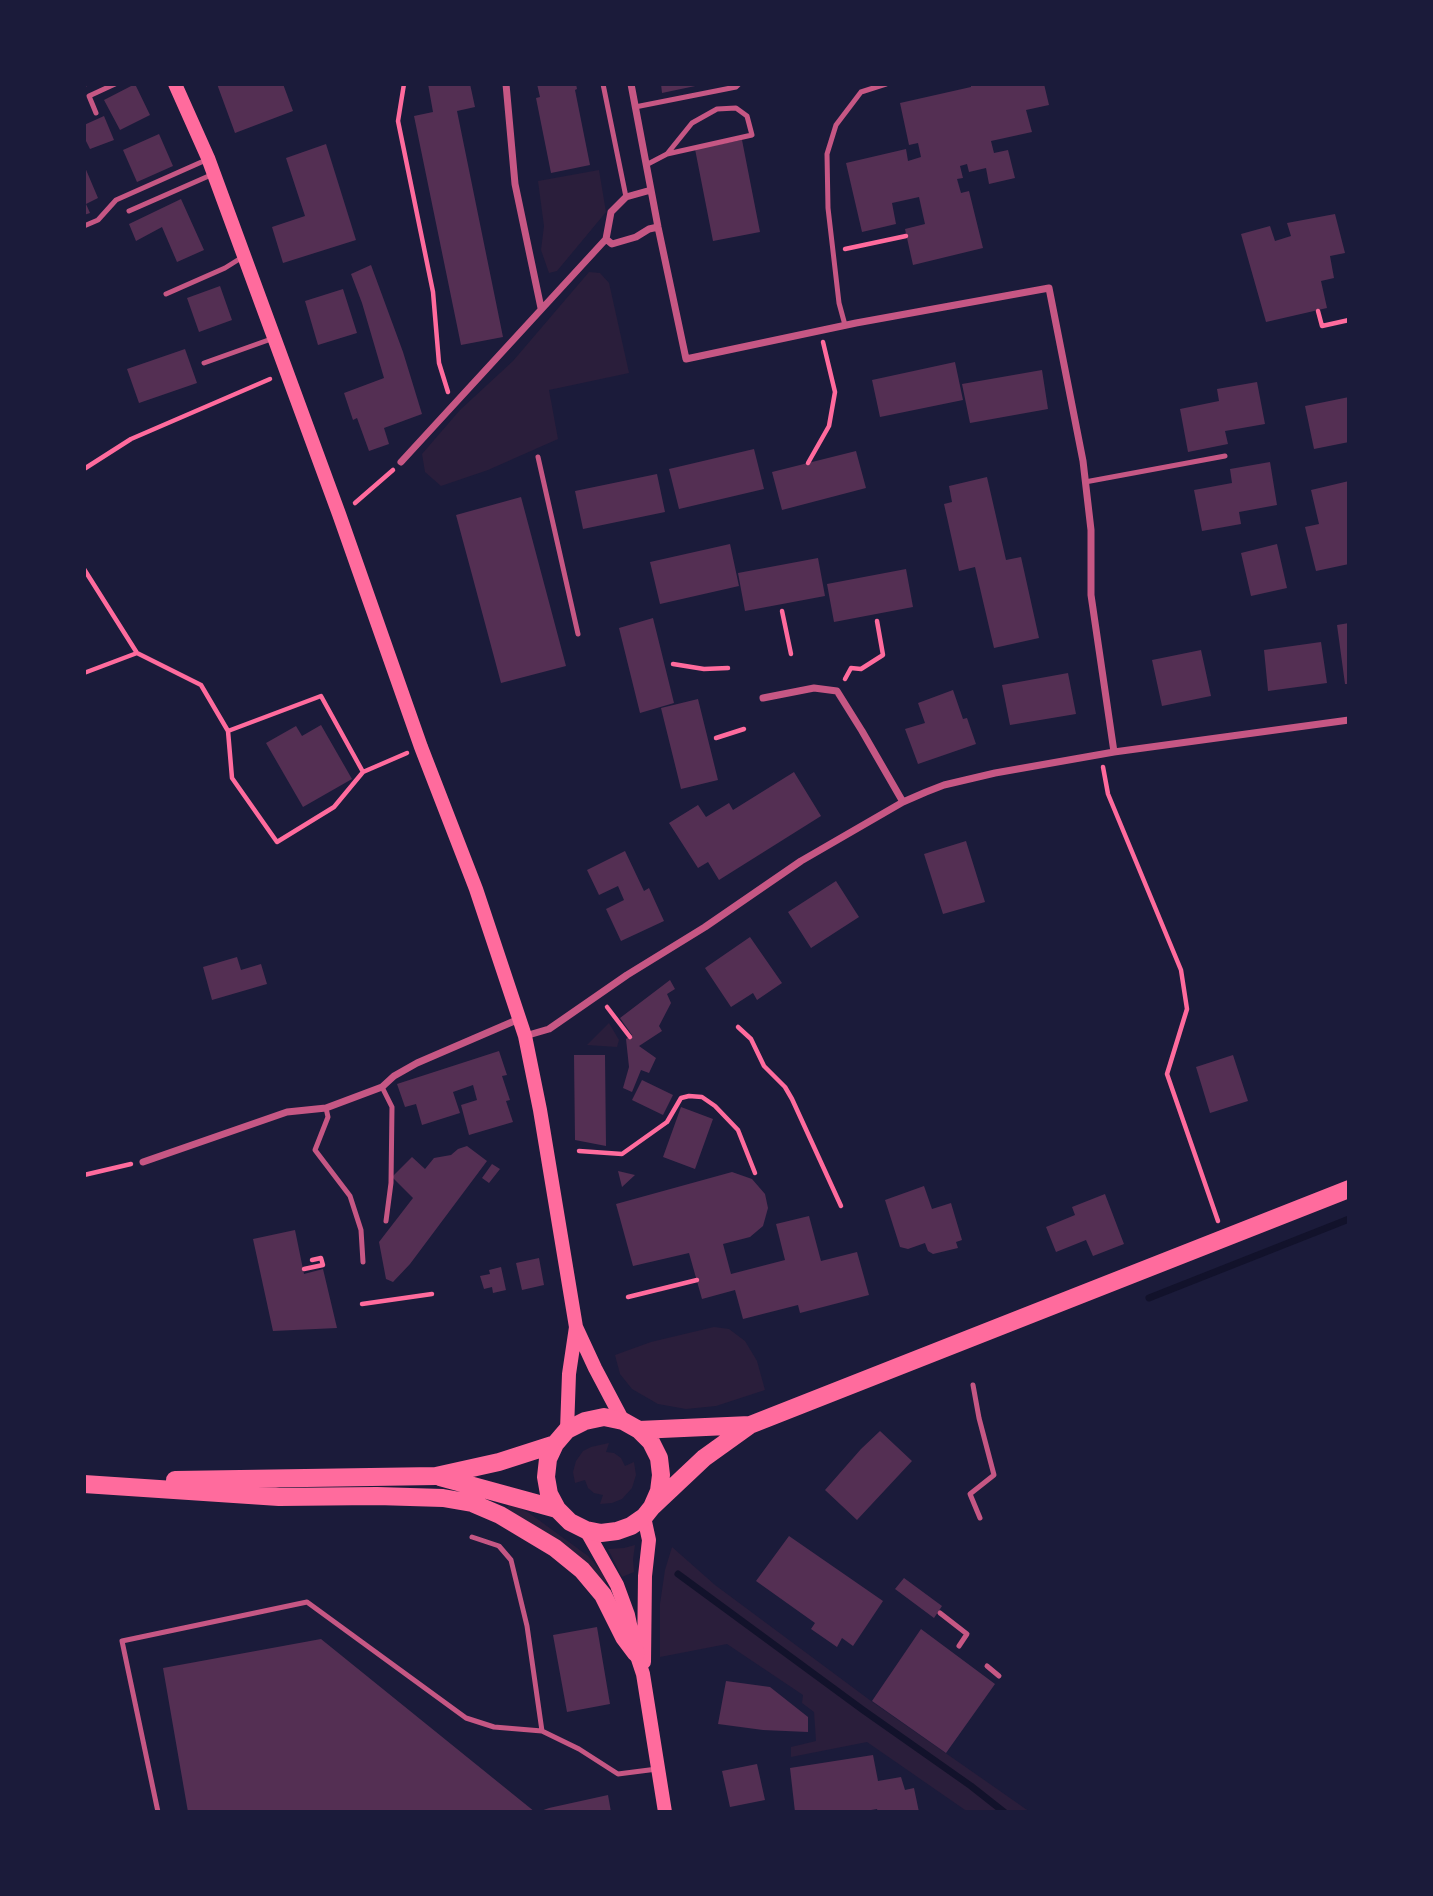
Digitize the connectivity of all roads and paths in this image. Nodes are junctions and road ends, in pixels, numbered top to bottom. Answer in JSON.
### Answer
{"nodes":[{"id":1,"x":115,"y":84,"type":"edge"},
{"id":2,"x":175,"y":84,"type":"edge"},
{"id":3,"x":404,"y":84,"type":"edge"},
{"id":4,"x":506,"y":84,"type":"edge"},
{"id":5,"x":603,"y":84,"type":"edge"},
{"id":6,"x":631,"y":84,"type":"edge"},
{"id":7,"x":739,"y":84,"type":"edge"},
{"id":8,"x":886,"y":84,"type":"edge"},
{"id":9,"x":635,"y":107,"type":"junction"},
{"id":10,"x":96,"y":113,"type":"dead end"},
{"id":11,"x":667,"y":154,"type":"junction"},
{"id":12,"x":208,"y":158,"type":"junction"},
{"id":13,"x":646,"y":165,"type":"junction"},
{"id":14,"x":214,"y":173,"type":"junction"},
{"id":15,"x":651,"y":190,"type":"junction"},
{"id":16,"x":625,"y":197,"type":"junction"},
{"id":17,"x":129,"y":211,"type":"dead end"},
{"id":18,"x":84,"y":226,"type":"edge"},
{"id":19,"x":658,"y":227,"type":"junction"},
{"id":20,"x":906,"y":236,"type":"dead end"},
{"id":21,"x":606,"y":239,"type":"junction"},
{"id":22,"x":834,"y":251,"type":"junction"},
{"id":23,"x":244,"y":256,"type":"junction"},
{"id":24,"x":166,"y":294,"type":"dead end"},
{"id":25,"x":541,"y":308,"type":"junction"},
{"id":26,"x":1318,"y":310,"type":"dead end"},
{"id":27,"x":1349,"y":320,"type":"edge"},
{"id":28,"x":845,"y":325,"type":"junction"},
{"id":29,"x":820,"y":331,"type":"junction"},
{"id":30,"x":274,"y":338,"type":"junction"},
{"id":31,"x":204,"y":363,"type":"dead end"},
{"id":32,"x":287,"y":372,"type":"junction"},
{"id":33,"x":456,"y":404,"type":"junction"},
{"id":34,"x":538,"y":457,"type":"dead end"},
{"id":35,"x":1225,"y":457,"type":"dead end"},
{"id":36,"x":401,"y":462,"type":"joint"},
{"id":37,"x":808,"y":463,"type":"dead end"},
{"id":38,"x":84,"y":469,"type":"edge"},
{"id":39,"x":1085,"y":482,"type":"junction"},
{"id":40,"x":355,"y":503,"type":"dead end"},
{"id":41,"x":84,"y":569,"type":"edge"},
{"id":42,"x":782,"y":611,"type":"dead end"},
{"id":43,"x":877,"y":621,"type":"dead end"},
{"id":44,"x":578,"y":634,"type":"dead end"},
{"id":45,"x":137,"y":653,"type":"junction"},
{"id":46,"x":791,"y":654,"type":"dead end"},
{"id":47,"x":673,"y":664,"type":"dead end"},
{"id":48,"x":728,"y":668,"type":"dead end"},
{"id":49,"x":84,"y":673,"type":"edge"},
{"id":50,"x":837,"y":691,"type":"junction"},
{"id":51,"x":763,"y":698,"type":"dead end"},
{"id":52,"x":1349,"y":720,"type":"edge"},
{"id":53,"x":744,"y":729,"type":"dead end"},
{"id":54,"x":228,"y":731,"type":"junction"},
{"id":55,"x":716,"y":738,"type":"dead end"},
{"id":56,"x":421,"y":747,"type":"junction"},
{"id":57,"x":1114,"y":752,"type":"junction"},
{"id":58,"x":1100,"y":754,"type":"junction"},
{"id":59,"x":363,"y":772,"type":"junction"},
{"id":60,"x":903,"y":802,"type":"junction"},
{"id":61,"x":520,"y":1018,"type":"junction"},
{"id":62,"x":617,"y":1020,"type":"dead end"},
{"id":63,"x":738,"y":1027,"type":"dead end"},
{"id":64,"x":525,"y":1036,"type":"junction"},
{"id":65,"x":630,"y":1037,"type":"dead end"},
{"id":66,"x":382,"y":1087,"type":"junction"},
{"id":67,"x":326,"y":1108,"type":"junction"},
{"id":68,"x":579,"y":1151,"type":"dead end"},
{"id":69,"x":142,"y":1162,"type":"joint"},
{"id":70,"x":755,"y":1173,"type":"dead end"},
{"id":71,"x":84,"y":1175,"type":"edge"},
{"id":72,"x":1349,"y":1189,"type":"edge"},
{"id":73,"x":841,"y":1206,"type":"dead end"},
{"id":74,"x":386,"y":1222,"type":"dead end"},
{"id":75,"x":1223,"y":1239,"type":"junction"},
{"id":76,"x":312,"y":1260,"type":"dead end"},
{"id":77,"x":363,"y":1262,"type":"dead end"},
{"id":78,"x":304,"y":1269,"type":"dead end"},
{"id":79,"x":697,"y":1280,"type":"dead end"},
{"id":80,"x":432,"y":1294,"type":"dead end"},
{"id":81,"x":628,"y":1297,"type":"dead end"},
{"id":82,"x":362,"y":1304,"type":"dead end"},
{"id":83,"x":576,"y":1327,"type":"junction"},
{"id":84,"x":973,"y":1385,"type":"dead end"},
{"id":85,"x":623,"y":1421,"type":"junction"},
{"id":86,"x":750,"y":1425,"type":"junction"},
{"id":87,"x":639,"y":1430,"type":"junction"},
{"id":88,"x":561,"y":1437,"type":"junction"},
{"id":89,"x":436,"y":1476,"type":"junction"},
{"id":90,"x":84,"y":1483,"type":"edge"},
{"id":91,"x":557,"y":1509,"type":"junction"},
{"id":92,"x":648,"y":1512,"type":"junction"},
{"id":93,"x":980,"y":1518,"type":"dead end"},
{"id":94,"x":586,"y":1530,"type":"junction"},
{"id":95,"x":472,"y":1536,"type":"dead end"},
{"id":96,"x":940,"y":1614,"type":"dead end"},
{"id":97,"x":959,"y":1646,"type":"dead end"},
{"id":98,"x":636,"y":1653,"type":"junction"},
{"id":99,"x":987,"y":1666,"type":"dead end"},
{"id":100,"x":643,"y":1674,"type":"junction"},
{"id":101,"x":999,"y":1676,"type":"dead end"},
{"id":102,"x":542,"y":1731,"type":"junction"},
{"id":103,"x":657,"y":1769,"type":"junction"},
{"id":104,"x":158,"y":1812,"type":"edge"},
{"id":105,"x":665,"y":1812,"type":"edge"}],
"edges":[{"from":1,"to":10,"type":"lane"},
{"from":2,"to":12,"type":"main road"},
{"from":3,"to":33,"type":"path"},
{"from":4,"to":25,"type":"street"},
{"from":5,"to":16,"type":"lane"},
{"from":6,"to":9,"type":"street"},
{"from":7,"to":9,"type":"lane"},
{"from":8,"to":22,"type":"lane"},
{"from":9,"to":13,"type":"street"},
{"from":11,"to":11,"type":"lane"},
{"from":11,"to":13,"type":"lane"},
{"from":12,"to":14,"type":"main road"},
{"from":12,"to":18,"type":"lane"},
{"from":13,"to":15,"type":"street"},
{"from":14,"to":17,"type":"lane"},
{"from":14,"to":23,"type":"main road"},
{"from":15,"to":16,"type":"street"},
{"from":15,"to":19,"type":"street"},
{"from":16,"to":21,"type":"street"},
{"from":19,"to":21,"type":"street"},
{"from":19,"to":29,"type":"street"},
{"from":20,"to":22,"type":"path"},
{"from":21,"to":25,"type":"street"},
{"from":22,"to":28,"type":"lane"},
{"from":23,"to":24,"type":"lane"},
{"from":23,"to":30,"type":"main road"},
{"from":25,"to":33,"type":"street"},
{"from":26,"to":27,"type":"path"},
{"from":28,"to":29,"type":"street"},
{"from":28,"to":39,"type":"street"},
{"from":29,"to":37,"type":"path"},
{"from":30,"to":31,"type":"lane"},
{"from":30,"to":32,"type":"main road"},
{"from":32,"to":38,"type":"path"},
{"from":32,"to":56,"type":"main road"},
{"from":33,"to":36,"type":"street"},
{"from":34,"to":44,"type":"lane"},
{"from":35,"to":39,"type":"lane"},
{"from":36,"to":40,"type":"path"},
{"from":39,"to":57,"type":"street"},
{"from":41,"to":45,"type":"path"},
{"from":42,"to":46,"type":"path"},
{"from":43,"to":50,"type":"path"},
{"from":45,"to":49,"type":"path"},
{"from":45,"to":54,"type":"path"},
{"from":47,"to":48,"type":"path"},
{"from":50,"to":51,"type":"street"},
{"from":50,"to":60,"type":"street"},
{"from":52,"to":57,"type":"street"},
{"from":53,"to":55,"type":"path"},
{"from":54,"to":59,"type":"path"},
{"from":54,"to":59,"type":"path"},
{"from":56,"to":59,"type":"path"},
{"from":56,"to":61,"type":"main road"},
{"from":57,"to":58,"type":"street"},
{"from":58,"to":60,"type":"street"},
{"from":58,"to":75,"type":"path"},
{"from":60,"to":64,"type":"street"},
{"from":61,"to":64,"type":"main road"},
{"from":61,"to":66,"type":"street"},
{"from":62,"to":65,"type":"path"},
{"from":63,"to":73,"type":"path"},
{"from":64,"to":83,"type":"main road"},
{"from":66,"to":67,"type":"street"},
{"from":66,"to":74,"type":"lane"},
{"from":67,"to":69,"type":"street"},
{"from":67,"to":77,"type":"lane"},
{"from":68,"to":70,"type":"path"},
{"from":69,"to":71,"type":"path"},
{"from":72,"to":75,"type":"main road"},
{"from":75,"to":86,"type":"main road"},
{"from":76,"to":78,"type":"path"},
{"from":79,"to":81,"type":"path"},
{"from":80,"to":82,"type":"path"},
{"from":83,"to":85,"type":"main road"},
{"from":83,"to":88,"type":"main road"},
{"from":84,"to":93,"type":"lane"},
{"from":85,"to":87,"type":"main road"},
{"from":85,"to":88,"type":"main road"},
{"from":86,"to":87,"type":"main road"},
{"from":86,"to":92,"type":"main road"},
{"from":87,"to":92,"type":"main road"},
{"from":88,"to":89,"type":"main road"},
{"from":88,"to":91,"type":"main road"},
{"from":89,"to":90,"type":"main road"},
{"from":89,"to":91,"type":"main road"},
{"from":90,"to":98,"type":"main road"},
{"from":91,"to":94,"type":"main road"},
{"from":92,"to":94,"type":"main road"},
{"from":92,"to":100,"type":"main road"},
{"from":94,"to":98,"type":"main road"},
{"from":95,"to":102,"type":"lane"},
{"from":96,"to":97,"type":"lane"},
{"from":98,"to":100,"type":"main road"},
{"from":99,"to":101,"type":"lane"},
{"from":100,"to":103,"type":"main road"},
{"from":102,"to":103,"type":"lane"},
{"from":102,"to":104,"type":"lane"},
{"from":103,"to":105,"type":"main road"}]}
